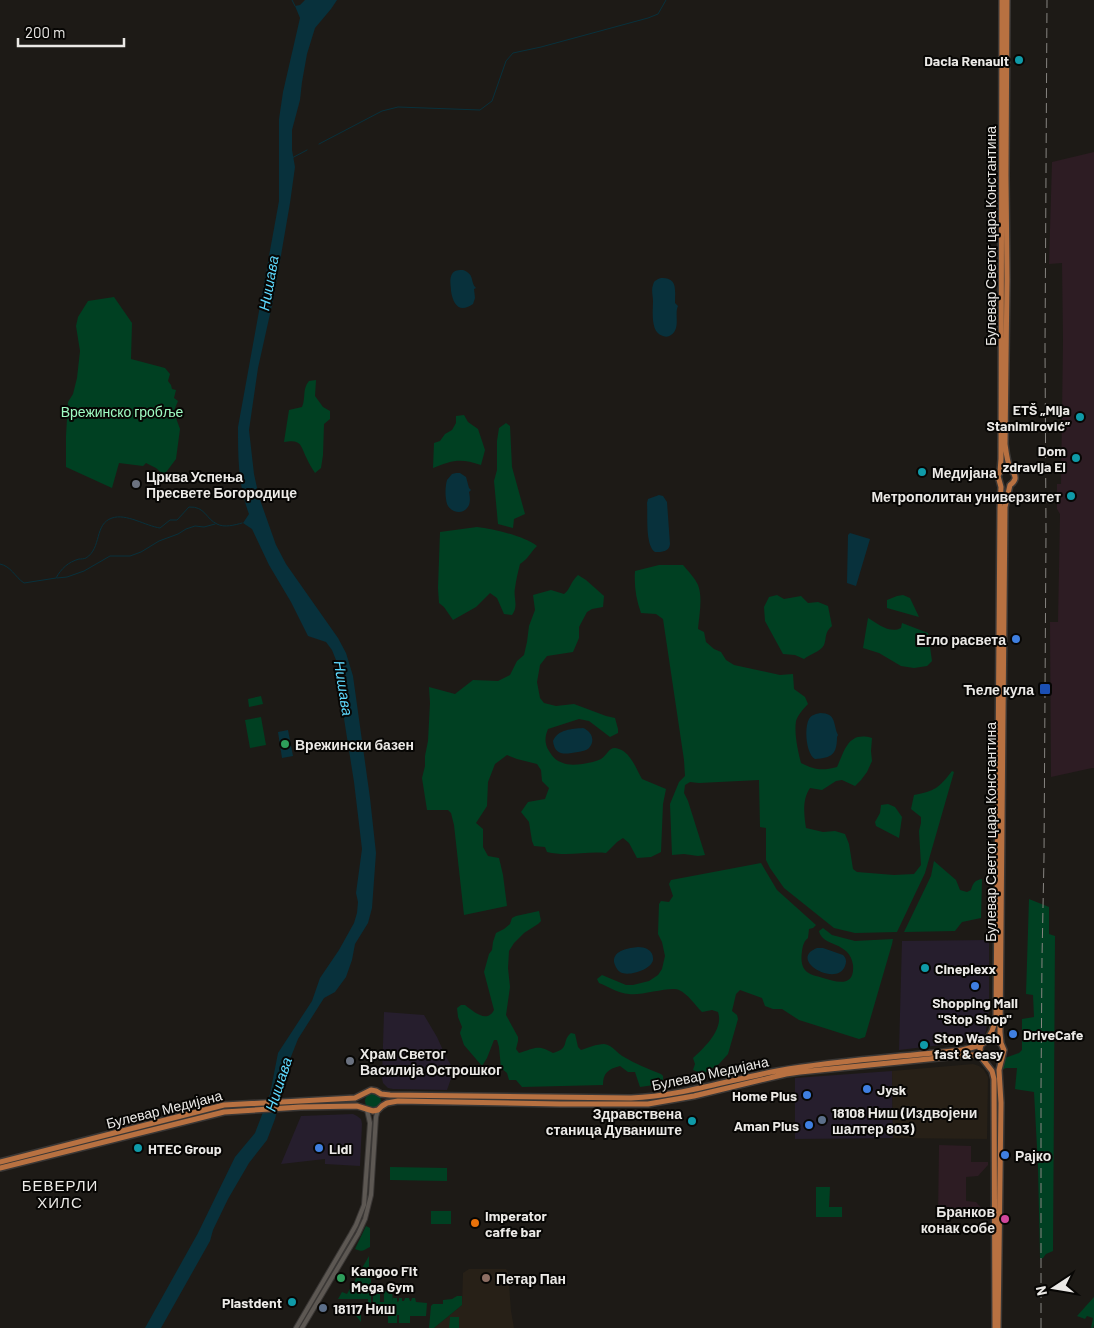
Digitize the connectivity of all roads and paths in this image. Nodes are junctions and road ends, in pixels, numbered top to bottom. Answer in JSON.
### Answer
{"nodes":[{"id":1,"x":1002,"y":0,"type":"edge"},
{"id":2,"x":1007,"y":0,"type":"edge"},
{"id":3,"x":1011,"y":470,"type":"junction"},
{"id":4,"x":1000,"y":472,"type":"junction"},
{"id":5,"x":1001,"y":484,"type":"junction"},
{"id":6,"x":1010,"y":485,"type":"junction"},
{"id":7,"x":986,"y":1040,"type":"junction"},
{"id":8,"x":1001,"y":1043,"type":"junction"},
{"id":9,"x":981,"y":1045,"type":"junction"},
{"id":10,"x":981,"y":1057,"type":"junction"},
{"id":11,"x":1001,"y":1060,"type":"junction"},
{"id":12,"x":986,"y":1063,"type":"junction"},
{"id":13,"x":365,"y":1093,"type":"junction"},
{"id":14,"x":381,"y":1094,"type":"junction"},
{"id":15,"x":380,"y":1108,"type":"junction"},
{"id":16,"x":366,"y":1109,"type":"junction"},
{"id":17,"x":0,"y":1162,"type":"edge"},
{"id":18,"x":0,"y":1168,"type":"edge"},
{"id":19,"x":296,"y":1328,"type":"edge"},
{"id":20,"x":302,"y":1328,"type":"edge"},
{"id":21,"x":996,"y":1328,"type":"edge"}],
"edges":[{"from":1,"to":4,"type":"main road","name":"Булевар Светог цара Константина"},
{"from":2,"to":3,"type":"main road","name":"Булевар Светог цара Константина"},
{"from":3,"to":4,"type":"main road"},
{"from":3,"to":6,"type":"main road"},
{"from":4,"to":5,"type":"main road"},
{"from":5,"to":6,"type":"main road"},
{"from":5,"to":7,"type":"main road","name":"Булевар Светог цара Константина"},
{"from":6,"to":8,"type":"main road","name":"Булевар Светог цара Константина"},
{"from":7,"to":8,"type":"main road"},
{"from":7,"to":9,"type":"main road"},
{"from":8,"to":11,"type":"main road","name":"Булевар Светог цара Константина"},
{"from":9,"to":10,"type":"main road"},
{"from":9,"to":14,"type":"main road","name":"Булевар Медијана"},
{"from":10,"to":12,"type":"main road"},
{"from":10,"to":15,"type":"main road","name":"Булевар Медијана"},
{"from":11,"to":12,"type":"main road"},
{"from":11,"to":21,"type":"main road","name":"Булевар Светог цара Константина"},
{"from":12,"to":21,"type":"main road","name":"Булевар Светог цара Константина"},
{"from":13,"to":14,"type":"main road","name":"Булевар Медијана"},
{"from":13,"to":16,"type":"main road"},
{"from":13,"to":17,"type":"main road","name":"Булевар Медијана"},
{"from":14,"to":15,"type":"main road"},
{"from":15,"to":16,"type":"main road","name":"Булевар Медијана"},
{"from":15,"to":20,"type":"street"},
{"from":16,"to":18,"type":"main road","name":"Булевар Медијана"},
{"from":16,"to":19,"type":"street"}]}
